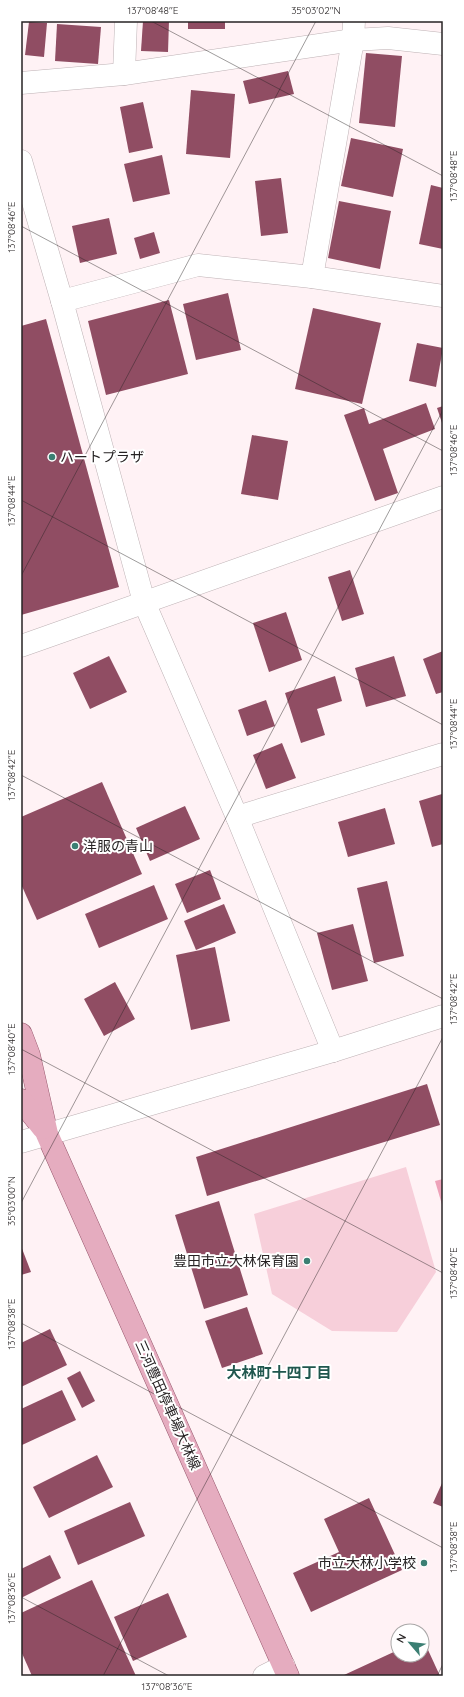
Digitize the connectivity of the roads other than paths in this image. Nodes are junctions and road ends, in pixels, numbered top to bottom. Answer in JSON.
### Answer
{"nodes":[{"id":1,"x":126,"y":21,"type":"edge"},
{"id":2,"x":353,"y":30,"type":"edge"},
{"id":3,"x":443,"y":44,"type":"edge"},
{"id":4,"x":124,"y":74,"type":"junction"},
{"id":5,"x":21,"y":83,"type":"edge"},
{"id":6,"x":21,"y":161,"type":"edge"},
{"id":7,"x":312,"y":277,"type":"junction"},
{"id":8,"x":443,"y":296,"type":"edge"},
{"id":9,"x":62,"y":301,"type":"junction"},
{"id":10,"x":443,"y":497,"type":"edge"},
{"id":11,"x":144,"y":602,"type":"junction"},
{"id":12,"x":21,"y":646,"type":"edge"},
{"id":13,"x":443,"y":754,"type":"edge"},
{"id":14,"x":237,"y":817,"type":"junction"},
{"id":15,"x":443,"y":1016,"type":"edge"},
{"id":16,"x":21,"y":1034,"type":"edge"},
{"id":17,"x":334,"y":1051,"type":"junction"},
{"id":18,"x":21,"y":1100,"type":"edge"},
{"id":19,"x":47,"y":1134,"type":"junction"},
{"id":20,"x":21,"y":1142,"type":"edge"},
{"id":21,"x":286,"y":1671,"type":"edge"},
{"id":22,"x":264,"y":1676,"type":"edge"}],
"edges":[{"from":1,"to":4,"type":"street"},
{"from":2,"to":3,"type":"street"},
{"from":2,"to":4,"type":"street"},
{"from":2,"to":7,"type":"street"},
{"from":4,"to":5,"type":"street"},
{"from":6,"to":9,"type":"street"},
{"from":7,"to":8,"type":"street"},
{"from":7,"to":9,"type":"street"},
{"from":9,"to":11,"type":"street"},
{"from":10,"to":11,"type":"street"},
{"from":11,"to":12,"type":"street"},
{"from":11,"to":14,"type":"street"},
{"from":13,"to":14,"type":"street"},
{"from":14,"to":17,"type":"street"},
{"from":15,"to":17,"type":"street"},
{"from":16,"to":19,"type":"main road","name":"三河豊田停車場大林線"},
{"from":17,"to":19,"type":"street"},
{"from":18,"to":19,"type":"main road","name":"三河豊田停車場大林線"},
{"from":19,"to":20,"type":"street"},
{"from":19,"to":21,"type":"main road","name":"三河豊田停車場大林線"},
{"from":21,"to":22,"type":"street"}]}
